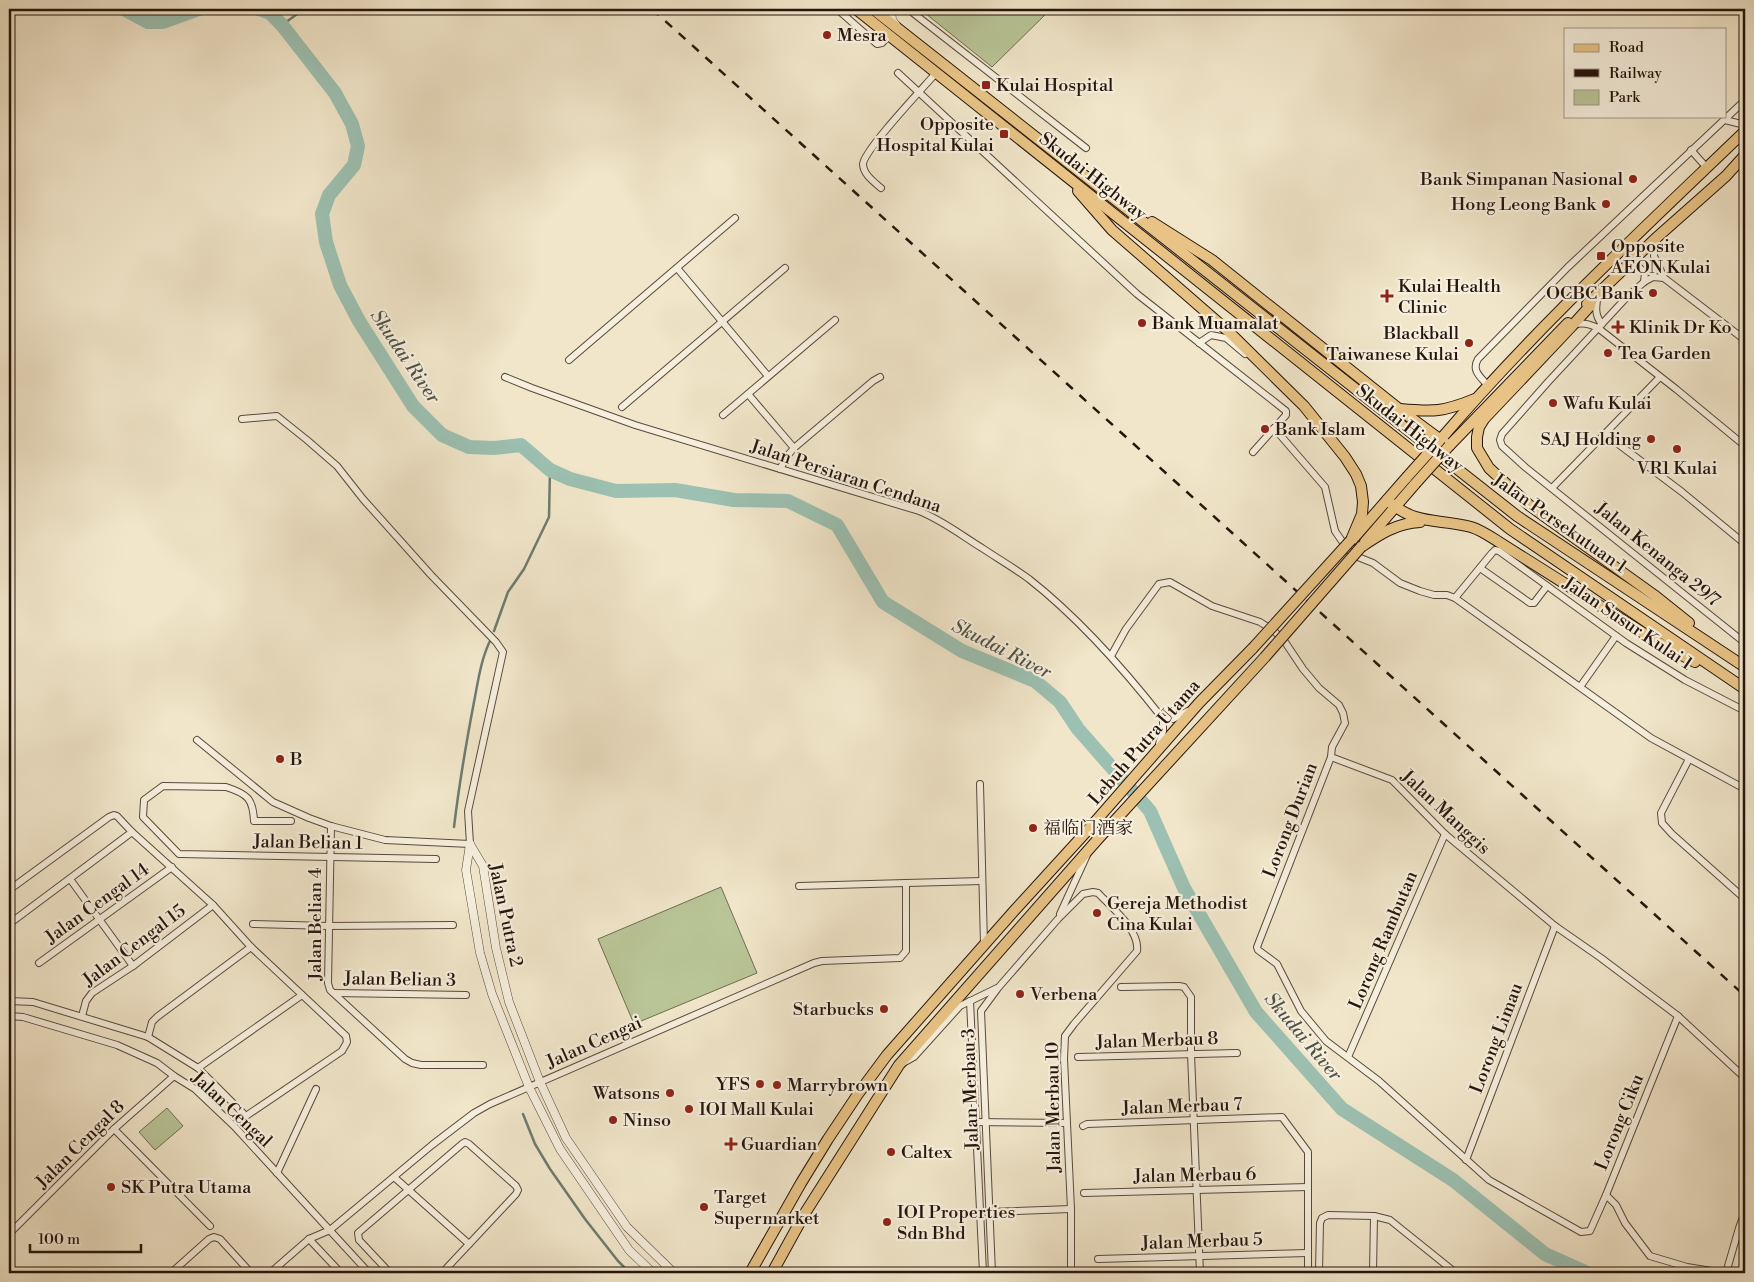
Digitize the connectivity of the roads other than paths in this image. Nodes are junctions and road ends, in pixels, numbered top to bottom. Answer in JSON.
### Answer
{"nodes":[{"id":1,"x":837,"y":9,"type":"edge"},
{"id":2,"x":856,"y":9,"type":"edge"},
{"id":3,"x":876,"y":9,"type":"edge"},
{"id":4,"x":891,"y":9,"type":"edge"},
{"id":5,"x":908,"y":9,"type":"edge"},
{"id":6,"x":898,"y":28,"type":"junction"},
{"id":7,"x":889,"y":36,"type":"junction"},
{"id":8,"x":902,"y":46,"type":"junction"},
{"id":9,"x":898,"y":73,"type":"dead end"},
{"id":10,"x":936,"y":73,"type":"junction"},
{"id":11,"x":919,"y":93,"type":"junction"},
{"id":12,"x":1741,"y":104,"type":"dead end"},
{"id":13,"x":1725,"y":120,"type":"junction"},
{"id":14,"x":1745,"y":125,"type":"edge"},
{"id":15,"x":1745,"y":131,"type":"edge"},
{"id":16,"x":1086,"y":148,"type":"dead end"},
{"id":17,"x":1691,"y":150,"type":"junction"},
{"id":18,"x":1745,"y":155,"type":"edge"},
{"id":19,"x":1707,"y":168,"type":"junction"},
{"id":20,"x":1061,"y":172,"type":"junction"},
{"id":21,"x":881,"y":188,"type":"dead end"},
{"id":22,"x":1105,"y":192,"type":"junction"},
{"id":23,"x":735,"y":218,"type":"dead end"},
{"id":24,"x":1655,"y":238,"type":"junction"},
{"id":25,"x":677,"y":268,"type":"junction"},
{"id":26,"x":785,"y":268,"type":"dead end"},
{"id":27,"x":1621,"y":271,"type":"junction"},
{"id":28,"x":1664,"y":278,"type":"junction"},
{"id":29,"x":1644,"y":282,"type":"junction"},
{"id":30,"x":1595,"y":296,"type":"junction"},
{"id":31,"x":835,"y":320,"type":"dead end"},
{"id":32,"x":722,"y":322,"type":"junction"},
{"id":33,"x":1572,"y":326,"type":"junction"},
{"id":34,"x":1600,"y":326,"type":"junction"},
{"id":35,"x":1745,"y":340,"type":"edge"},
{"id":36,"x":1199,"y":343,"type":"junction"},
{"id":37,"x":569,"y":360,"type":"dead end"},
{"id":38,"x":768,"y":376,"type":"junction"},
{"id":39,"x":505,"y":377,"type":"dead end"},
{"id":40,"x":1660,"y":377,"type":"junction"},
{"id":41,"x":880,"y":378,"type":"dead end"},
{"id":42,"x":1280,"y":384,"type":"junction"},
{"id":43,"x":1488,"y":386,"type":"junction"},
{"id":44,"x":748,"y":394,"type":"junction"},
{"id":45,"x":1475,"y":399,"type":"junction"},
{"id":46,"x":622,"y":407,"type":"dead end"},
{"id":47,"x":1399,"y":409,"type":"junction"},
{"id":48,"x":722,"y":415,"type":"dead end"},
{"id":49,"x":242,"y":419,"type":"dead end"},
{"id":50,"x":1274,"y":428,"type":"junction"},
{"id":51,"x":1605,"y":434,"type":"junction"},
{"id":52,"x":1440,"y":440,"type":"junction"},
{"id":53,"x":1449,"y":446,"type":"junction"},
{"id":54,"x":1745,"y":446,"type":"edge"},
{"id":55,"x":794,"y":448,"type":"junction"},
{"id":56,"x":1253,"y":452,"type":"dead end"},
{"id":57,"x":780,"y":469,"type":"junction"},
{"id":58,"x":1411,"y":481,"type":"junction"},
{"id":59,"x":1552,"y":488,"type":"junction"},
{"id":60,"x":1387,"y":500,"type":"junction"},
{"id":61,"x":1396,"y":507,"type":"junction"},
{"id":62,"x":1434,"y":521,"type":"junction"},
{"id":63,"x":1351,"y":540,"type":"junction"},
{"id":64,"x":1745,"y":544,"type":"edge"},
{"id":65,"x":1361,"y":547,"type":"junction"},
{"id":66,"x":1527,"y":565,"type":"junction"},
{"id":67,"x":1480,"y":568,"type":"junction"},
{"id":68,"x":1547,"y":586,"type":"junction"},
{"id":69,"x":1455,"y":598,"type":"junction"},
{"id":70,"x":1616,"y":636,"type":"junction"},
{"id":71,"x":1745,"y":643,"type":"edge"},
{"id":72,"x":1111,"y":656,"type":"junction"},
{"id":73,"x":1745,"y":666,"type":"edge"},
{"id":74,"x":1580,"y":687,"type":"junction"},
{"id":75,"x":1743,"y":687,"type":"edge"},
{"id":76,"x":1199,"y":703,"type":"junction"},
{"id":77,"x":1745,"y":711,"type":"edge"},
{"id":78,"x":1163,"y":719,"type":"junction"},
{"id":79,"x":198,"y":740,"type":"dead end"},
{"id":80,"x":1153,"y":756,"type":"junction"},
{"id":81,"x":1331,"y":756,"type":"junction"},
{"id":82,"x":1689,"y":759,"type":"junction"},
{"id":83,"x":980,"y":784,"type":"dead end"},
{"id":84,"x":1745,"y":789,"type":"edge"},
{"id":85,"x":291,"y":821,"type":"dead end"},
{"id":86,"x":331,"y":826,"type":"junction"},
{"id":87,"x":132,"y":832,"type":"junction"},
{"id":88,"x":1445,"y":834,"type":"junction"},
{"id":89,"x":1094,"y":843,"type":"junction"},
{"id":90,"x":470,"y":844,"type":"junction"},
{"id":91,"x":331,"y":857,"type":"junction"},
{"id":92,"x":436,"y":859,"type":"dead end"},
{"id":93,"x":172,"y":867,"type":"junction"},
{"id":94,"x":70,"y":878,"type":"junction"},
{"id":95,"x":982,"y":881,"type":"junction"},
{"id":96,"x":906,"y":883,"type":"junction"},
{"id":97,"x":799,"y":886,"type":"dead end"},
{"id":98,"x":9,"y":890,"type":"edge"},
{"id":99,"x":1745,"y":899,"type":"edge"},
{"id":100,"x":213,"y":905,"type":"junction"},
{"id":101,"x":1117,"y":913,"type":"joint"},
{"id":102,"x":1058,"y":919,"type":"junction"},
{"id":103,"x":100,"y":920,"type":"junction"},
{"id":104,"x":9,"y":924,"type":"edge"},
{"id":105,"x":253,"y":924,"type":"dead end"},
{"id":106,"x":329,"y":926,"type":"junction"},
{"id":107,"x":453,"y":926,"type":"dead end"},
{"id":108,"x":1555,"y":926,"type":"junction"},
{"id":109,"x":984,"y":945,"type":"junction"},
{"id":110,"x":251,"y":947,"type":"junction"},
{"id":111,"x":39,"y":963,"type":"dead end"},
{"id":112,"x":133,"y":966,"type":"junction"},
{"id":113,"x":1121,"y":987,"type":"dead end"},
{"id":114,"x":998,"y":988,"type":"junction"},
{"id":115,"x":334,"y":993,"type":"junction"},
{"id":116,"x":466,"y":994,"type":"dead end"},
{"id":117,"x":302,"y":996,"type":"junction"},
{"id":118,"x":9,"y":1001,"type":"edge"},
{"id":119,"x":970,"y":1001,"type":"junction"},
{"id":120,"x":9,"y":1016,"type":"edge"},
{"id":121,"x":82,"y":1016,"type":"junction"},
{"id":122,"x":1678,"y":1016,"type":"junction"},
{"id":123,"x":148,"y":1037,"type":"junction"},
{"id":124,"x":1237,"y":1053,"type":"dead end"},
{"id":125,"x":1190,"y":1054,"type":"junction"},
{"id":126,"x":1078,"y":1057,"type":"dead end"},
{"id":127,"x":1348,"y":1058,"type":"junction"},
{"id":128,"x":484,"y":1065,"type":"dead end"},
{"id":129,"x":899,"y":1065,"type":"junction"},
{"id":130,"x":198,"y":1068,"type":"junction"},
{"id":131,"x":174,"y":1076,"type":"junction"},
{"id":132,"x":1745,"y":1078,"type":"edge"},
{"id":133,"x":540,"y":1082,"type":"junction"},
{"id":134,"x":529,"y":1087,"type":"junction"},
{"id":135,"x":316,"y":1089,"type":"dead end"},
{"id":136,"x":1193,"y":1121,"type":"junction"},
{"id":137,"x":975,"y":1122,"type":"junction"},
{"id":138,"x":986,"y":1122,"type":"junction"},
{"id":139,"x":1066,"y":1123,"type":"junction"},
{"id":140,"x":1083,"y":1126,"type":"dead end"},
{"id":141,"x":114,"y":1129,"type":"junction"},
{"id":142,"x":1466,"y":1160,"type":"junction"},
{"id":143,"x":277,"y":1173,"type":"junction"},
{"id":144,"x":394,"y":1177,"type":"junction"},
{"id":145,"x":1308,"y":1187,"type":"junction"},
{"id":146,"x":409,"y":1190,"type":"junction"},
{"id":147,"x":1196,"y":1190,"type":"junction"},
{"id":148,"x":1084,"y":1193,"type":"dead end"},
{"id":149,"x":1606,"y":1195,"type":"junction"},
{"id":150,"x":1071,"y":1209,"type":"junction"},
{"id":151,"x":990,"y":1211,"type":"junction"},
{"id":152,"x":979,"y":1212,"type":"junction"},
{"id":153,"x":1745,"y":1212,"type":"edge"},
{"id":154,"x":1374,"y":1216,"type":"junction"},
{"id":155,"x":210,"y":1226,"type":"dead end"},
{"id":156,"x":330,"y":1230,"type":"junction"},
{"id":157,"x":9,"y":1234,"type":"edge"},
{"id":158,"x":309,"y":1239,"type":"junction"},
{"id":159,"x":469,"y":1244,"type":"junction"},
{"id":160,"x":1308,"y":1253,"type":"junction"},
{"id":161,"x":1200,"y":1256,"type":"junction"},
{"id":162,"x":1098,"y":1259,"type":"dead end"},
{"id":163,"x":171,"y":1273,"type":"edge"},
{"id":164,"x":251,"y":1273,"type":"edge"},
{"id":165,"x":270,"y":1273,"type":"edge"},
{"id":166,"x":341,"y":1273,"type":"edge"},
{"id":167,"x":369,"y":1273,"type":"edge"},
{"id":168,"x":390,"y":1273,"type":"edge"},
{"id":169,"x":442,"y":1273,"type":"edge"},
{"id":170,"x":653,"y":1273,"type":"edge"},
{"id":171,"x":674,"y":1273,"type":"edge"},
{"id":172,"x":750,"y":1273,"type":"edge"},
{"id":173,"x":772,"y":1273,"type":"edge"},
{"id":174,"x":983,"y":1273,"type":"edge"},
{"id":175,"x":992,"y":1273,"type":"edge"},
{"id":176,"x":1072,"y":1273,"type":"edge"},
{"id":177,"x":1200,"y":1273,"type":"edge"},
{"id":178,"x":1308,"y":1273,"type":"edge"},
{"id":179,"x":1319,"y":1273,"type":"edge"},
{"id":180,"x":1373,"y":1273,"type":"edge"},
{"id":181,"x":1456,"y":1273,"type":"edge"},
{"id":182,"x":1725,"y":1273,"type":"edge"}],
"edges":[{"from":1,"to":7,"type":"street"},
{"from":2,"to":7,"type":"main road","name":"Skudai Highway"},
{"from":3,"to":6,"type":"main road","name":"Skudai Highway"},
{"from":3,"to":8,"type":"street"},
{"from":4,"to":6,"type":"street"},
{"from":5,"to":16,"type":"street"},
{"from":6,"to":22,"type":"main road","name":"Skudai Highway"},
{"from":7,"to":8,"type":"main road","name":"Skudai Highway"},
{"from":8,"to":10,"type":"main road","name":"Skudai Highway"},
{"from":9,"to":11,"type":"street"},
{"from":10,"to":11,"type":"street"},
{"from":10,"to":20,"type":"main road","name":"Skudai Highway"},
{"from":11,"to":21,"type":"street"},
{"from":11,"to":36,"type":"street"},
{"from":12,"to":13,"type":"street"},
{"from":13,"to":14,"type":"street"},
{"from":13,"to":17,"type":"street"},
{"from":15,"to":19,"type":"main road","name":"Lebuh Putra Utama"},
{"from":17,"to":19,"type":"street"},
{"from":17,"to":43,"type":"street"},
{"from":18,"to":24,"type":"main road"},
{"from":19,"to":43,"type":"main road","name":"Lebuh Putra Utama"},
{"from":20,"to":42,"type":"main road"},
{"from":20,"to":75,"type":"main road","name":"Skudai Highway"},
{"from":22,"to":47,"type":"main road"},
{"from":22,"to":73,"type":"main road","name":"Jalan Persekutuan 1"},
{"from":23,"to":25,"type":"street"},
{"from":24,"to":27,"type":"main road"},
{"from":24,"to":28,"type":"street"},
{"from":25,"to":32,"type":"street"},
{"from":25,"to":37,"type":"street"},
{"from":26,"to":32,"type":"street"},
{"from":27,"to":29,"type":"street"},
{"from":27,"to":30,"type":"main road"},
{"from":28,"to":29,"type":"street"},
{"from":28,"to":35,"type":"street"},
{"from":29,"to":34,"type":"street"},
{"from":30,"to":33,"type":"main road"},
{"from":30,"to":34,"type":"street"},
{"from":30,"to":53,"type":"main road","name":"Lebuh Putra Utama"},
{"from":31,"to":38,"type":"street"},
{"from":32,"to":38,"type":"street"},
{"from":32,"to":46,"type":"street"},
{"from":33,"to":34,"type":"street"},
{"from":33,"to":73,"type":"main road"},
{"from":34,"to":40,"type":"street"},
{"from":34,"to":59,"type":"street","name":"Jalan Kenanga 29/7"},
{"from":36,"to":42,"type":"street"},
{"from":36,"to":50,"type":"street"},
{"from":38,"to":44,"type":"street"},
{"from":39,"to":57,"type":"street","name":"Jalan Persiaran Cendana"},
{"from":40,"to":51,"type":"street"},
{"from":40,"to":54,"type":"street"},
{"from":41,"to":55,"type":"street"},
{"from":42,"to":63,"type":"main road"},
{"from":43,"to":45,"type":"main road","name":"Lebuh Putra Utama"},
{"from":44,"to":48,"type":"street"},
{"from":44,"to":55,"type":"street"},
{"from":45,"to":47,"type":"main road"},
{"from":45,"to":52,"type":"main road","name":"Lebuh Putra Utama"},
{"from":47,"to":52,"type":"main road"},
{"from":49,"to":90,"type":"street"},
{"from":50,"to":56,"type":"street"},
{"from":50,"to":69,"type":"street"},
{"from":51,"to":59,"type":"street"},
{"from":51,"to":64,"type":"street"},
{"from":52,"to":53,"type":"main road"},
{"from":52,"to":58,"type":"main road","name":"Lebuh Putra Utama","bridge":true},
{"from":53,"to":58,"type":"main road","name":"Lebuh Putra Utama","bridge":true},
{"from":55,"to":57,"type":"street"},
{"from":57,"to":72,"type":"street","name":"Jalan Persiaran Cendana"},
{"from":58,"to":60,"type":"main road","name":"Lebuh Putra Utama"},
{"from":58,"to":61,"type":"main road","name":"Lebuh Putra Utama"},
{"from":59,"to":71,"type":"street","name":"Jalan Kenanga 29/7"},
{"from":60,"to":61,"type":"main road"},
{"from":60,"to":63,"type":"main road","name":"Lebuh Putra Utama"},
{"from":61,"to":62,"type":"main road"},
{"from":61,"to":65,"type":"main road","name":"Lebuh Putra Utama"},
{"from":62,"to":65,"type":"main road"},
{"from":62,"to":66,"type":"main road"},
{"from":63,"to":76,"type":"main road","name":"Lebuh Putra Utama","bridge":true},
{"from":65,"to":89,"type":"main road","name":"Lebuh Putra Utama","bridge":true},
{"from":66,"to":67,"type":"street","name":"Jalan Susur Kulai 1"},
{"from":66,"to":68,"type":"street","name":"Jalan Susur Kulai 1"},
{"from":66,"to":75,"type":"main road"},
{"from":67,"to":68,"type":"street"},
{"from":67,"to":69,"type":"street"},
{"from":68,"to":70,"type":"street","name":"Jalan Susur Kulai 1"},
{"from":69,"to":74,"type":"street"},
{"from":70,"to":74,"type":"street"},
{"from":70,"to":77,"type":"street","name":"Jalan Susur Kulai 1"},
{"from":72,"to":78,"type":"street","name":"Jalan Persiaran Cendana"},
{"from":72,"to":81,"type":"street"},
{"from":74,"to":82,"type":"street"},
{"from":76,"to":78,"type":"street"},
{"from":76,"to":80,"type":"main road","name":"Lebuh Putra Utama"},
{"from":78,"to":80,"type":"street"},
{"from":79,"to":86,"type":"street"},
{"from":80,"to":109,"type":"main road","name":"Lebuh Putra Utama"},
{"from":81,"to":88,"type":"street","name":"Jalan Manggis"},
{"from":81,"to":127,"type":"street","name":"Lorong Durian"},
{"from":82,"to":84,"type":"street"},
{"from":82,"to":99,"type":"street"},
{"from":83,"to":95,"type":"street"},
{"from":85,"to":91,"type":"street","name":"Jalan Belian 1"},
{"from":86,"to":90,"type":"street"},
{"from":86,"to":91,"type":"street","name":"Jalan Belian 4"},
{"from":87,"to":93,"type":"street"},
{"from":87,"to":94,"type":"street"},
{"from":87,"to":98,"type":"street"},
{"from":88,"to":108,"type":"street","name":"Jalan Manggis"},
{"from":88,"to":127,"type":"street","name":"Lorong Rambutan"},
{"from":89,"to":102,"type":"street"},
{"from":89,"to":129,"type":"main road","name":"Lebuh Putra Utama"},
{"from":90,"to":133,"type":"street","name":"Jalan Putra 2"},
{"from":90,"to":134,"type":"street","name":"Jalan Putra 2"},
{"from":91,"to":92,"type":"street","name":"Jalan Belian 1"},
{"from":91,"to":106,"type":"street","name":"Jalan Belian 4"},
{"from":93,"to":100,"type":"street"},
{"from":93,"to":103,"type":"street","name":"Jalan Cengal 14"},
{"from":94,"to":103,"type":"street"},
{"from":94,"to":104,"type":"street"},
{"from":95,"to":96,"type":"street"},
{"from":95,"to":109,"type":"street"},
{"from":96,"to":97,"type":"street"},
{"from":96,"to":133,"type":"street","name":"Jalan Cengai"},
{"from":100,"to":110,"type":"street"},
{"from":100,"to":112,"type":"street","name":"Jalan Cengal 15"},
{"from":101,"to":102,"type":"street","name":"Jalan Merbau 3"},
{"from":101,"to":139,"type":"street","name":"Jalan Merbau 10"},
{"from":102,"to":114,"type":"street","name":"Jalan Merbau 3"},
{"from":103,"to":111,"type":"street","name":"Jalan Cengal 14"},
{"from":103,"to":112,"type":"street"},
{"from":105,"to":106,"type":"street"},
{"from":106,"to":107,"type":"street"},
{"from":106,"to":115,"type":"street","name":"Jalan Belian 4"},
{"from":108,"to":122,"type":"street","name":"Jalan Manggis"},
{"from":108,"to":142,"type":"street","name":"Lorong Limau"},
{"from":109,"to":172,"type":"main road","name":"Lebuh Putra Utama"},
{"from":110,"to":117,"type":"street"},
{"from":110,"to":123,"type":"street"},
{"from":112,"to":121,"type":"street","name":"Jalan Cengal 15"},
{"from":113,"to":125,"type":"street"},
{"from":114,"to":119,"type":"street"},
{"from":114,"to":138,"type":"street","name":"Jalan Merbau 3"},
{"from":115,"to":116,"type":"street","name":"Jalan Belian 3"},
{"from":115,"to":128,"type":"street","name":"Jalan Belian 4"},
{"from":117,"to":130,"type":"street"},
{"from":117,"to":130,"type":"street"},
{"from":118,"to":121,"type":"street"},
{"from":119,"to":129,"type":"street"},
{"from":119,"to":137,"type":"street"},
{"from":120,"to":131,"type":"street","name":"Jalan Cengal"},
{"from":121,"to":123,"type":"street"},
{"from":122,"to":132,"type":"street","name":"Jalan Manggis"},
{"from":122,"to":149,"type":"street","name":"Lorong Ciku"},
{"from":123,"to":130,"type":"street"},
{"from":124,"to":125,"type":"street","name":"Jalan Merbau 8"},
{"from":125,"to":126,"type":"street","name":"Jalan Merbau 8"},
{"from":125,"to":136,"type":"street"},
{"from":127,"to":142,"type":"street"},
{"from":129,"to":173,"type":"main road","name":"Lebuh Putra Utama"},
{"from":131,"to":141,"type":"street","name":"Jalan Cengal 8"},
{"from":131,"to":143,"type":"street","name":"Jalan Cengal"},
{"from":133,"to":134,"type":"street","name":"Jalan Cengai"},
{"from":133,"to":171,"type":"street","name":"Jalan Putra 2"},
{"from":134,"to":144,"type":"street","name":"Jalan Cengai"},
{"from":134,"to":170,"type":"street","name":"Jalan Putra 2"},
{"from":135,"to":143,"type":"street"},
{"from":136,"to":140,"type":"street","name":"Jalan Merbau 7"},
{"from":136,"to":145,"type":"street","name":"Jalan Merbau 7"},
{"from":136,"to":147,"type":"street"},
{"from":137,"to":138,"type":"street"},
{"from":137,"to":152,"type":"street"},
{"from":138,"to":139,"type":"street"},
{"from":138,"to":151,"type":"street","name":"Jalan Merbau 3"},
{"from":139,"to":150,"type":"street","name":"Jalan Merbau 10"},
{"from":141,"to":155,"type":"street"},
{"from":141,"to":157,"type":"street","name":"Jalan Cengal 8"},
{"from":142,"to":149,"type":"street","name":"Lorong Ciku"},
{"from":143,"to":156,"type":"street","name":"Jalan Cengal"},
{"from":144,"to":146,"type":"street"},
{"from":144,"to":156,"type":"street","name":"Jalan Cengai"},
{"from":145,"to":147,"type":"street","name":"Jalan Merbau 6"},
{"from":145,"to":160,"type":"street"},
{"from":146,"to":159,"type":"street"},
{"from":146,"to":159,"type":"street"},
{"from":146,"to":168,"type":"street"},
{"from":147,"to":148,"type":"street","name":"Jalan Merbau 6"},
{"from":147,"to":161,"type":"street"},
{"from":149,"to":182,"type":"street"},
{"from":150,"to":151,"type":"street"},
{"from":150,"to":176,"type":"street","name":"Jalan Merbau 10"},
{"from":151,"to":152,"type":"street"},
{"from":151,"to":175,"type":"street","name":"Jalan Merbau 3"},
{"from":152,"to":174,"type":"street"},
{"from":153,"to":182,"type":"street"},
{"from":154,"to":179,"type":"street"},
{"from":154,"to":180,"type":"street"},
{"from":154,"to":181,"type":"street"},
{"from":156,"to":158,"type":"street","name":"Jalan Cengai"},
{"from":156,"to":167,"type":"street","name":"Jalan Cengal"},
{"from":158,"to":165,"type":"street","name":"Jalan Cengai"},
{"from":158,"to":166,"type":"street"},
{"from":159,"to":169,"type":"street"},
{"from":160,"to":161,"type":"street","name":"Jalan Merbau 5"},
{"from":160,"to":178,"type":"street"},
{"from":161,"to":162,"type":"street","name":"Jalan Merbau 5"},
{"from":161,"to":177,"type":"street"},
{"from":163,"to":164,"type":"street"}]}
